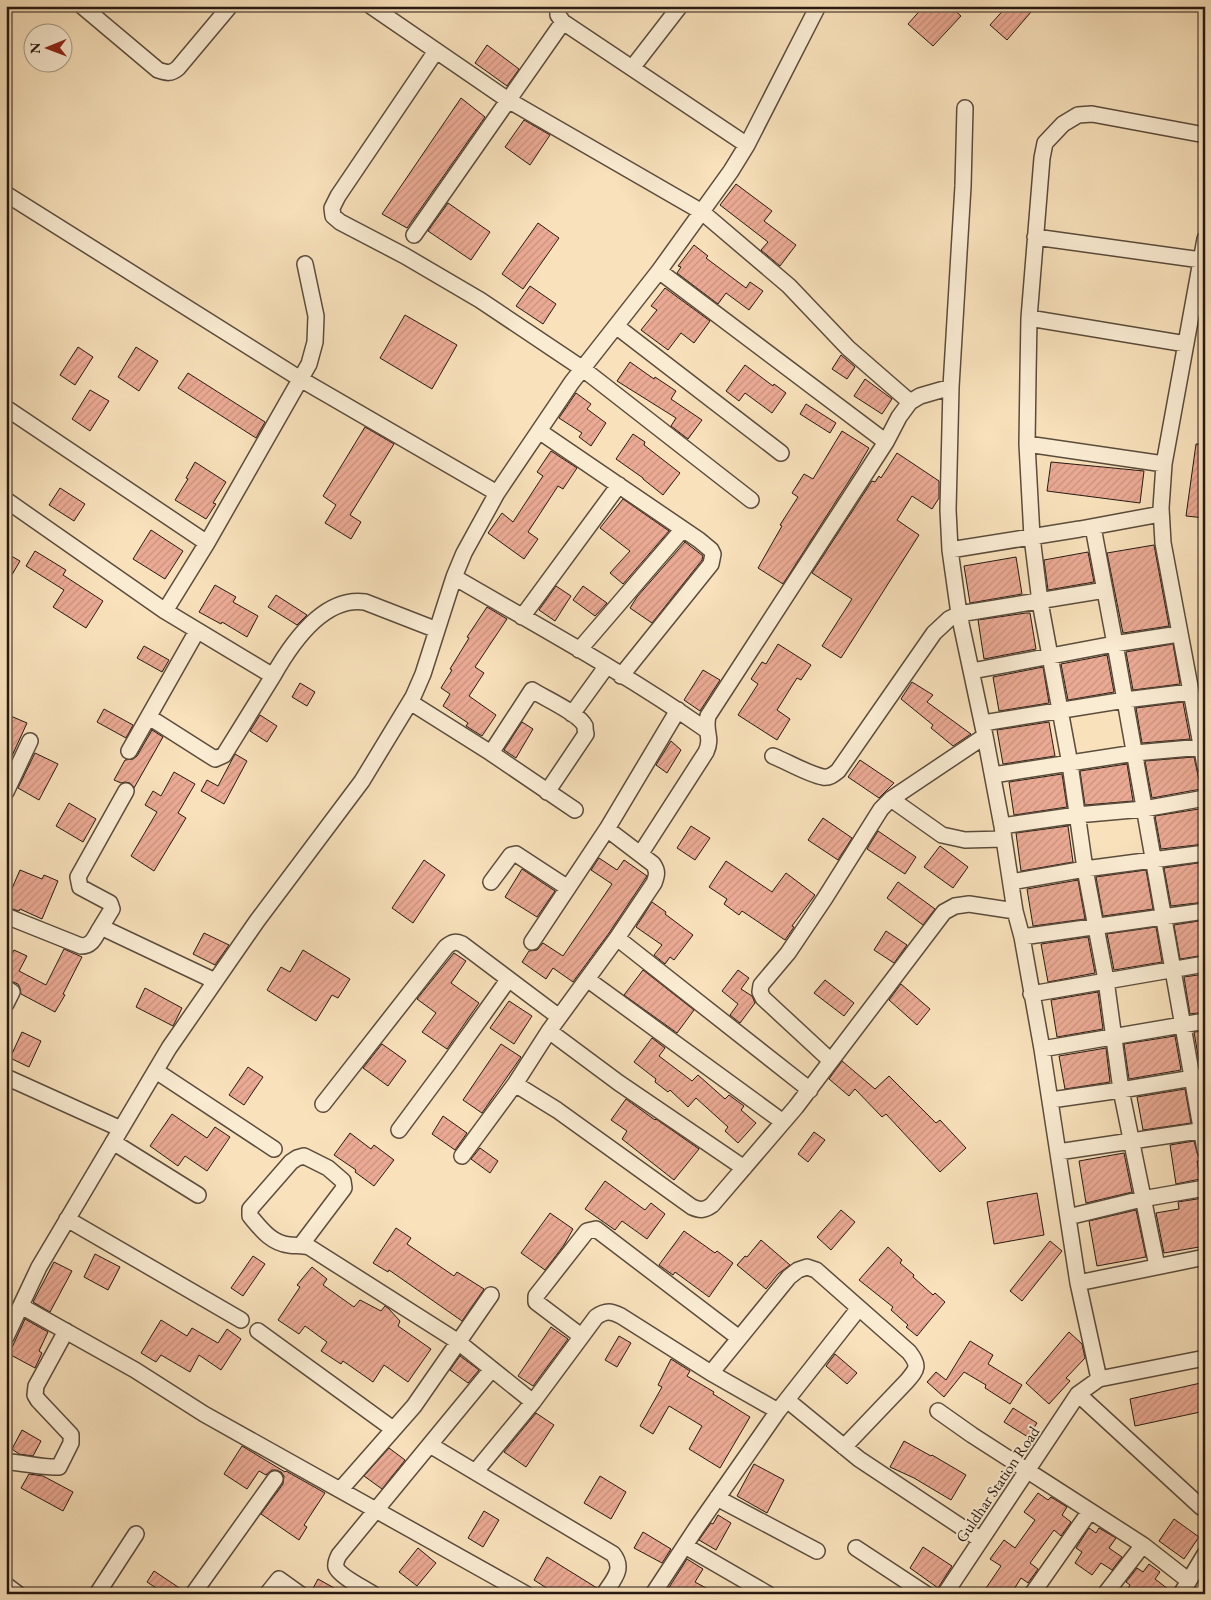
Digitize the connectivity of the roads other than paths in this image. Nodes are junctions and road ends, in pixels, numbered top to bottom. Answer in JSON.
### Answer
{"nodes":[{"id":1,"x":82,"y":6,"type":"edge"},
{"id":2,"x":230,"y":6,"type":"edge"},
{"id":3,"x":371,"y":6,"type":"edge"},
{"id":4,"x":558,"y":6,"type":"edge"},
{"id":5,"x":680,"y":6,"type":"edge"},
{"id":6,"x":818,"y":6,"type":"edge"},
{"id":7,"x":563,"y":22,"type":"junction"},
{"id":8,"x":436,"y":51,"type":"junction"},
{"id":9,"x":632,"y":68,"type":"junction"},
{"id":10,"x":508,"y":100,"type":"junction"},
{"id":11,"x":965,"y":108,"type":"dead end"},
{"id":12,"x":1205,"y":136,"type":"edge"},
{"id":13,"x":747,"y":145,"type":"junction"},
{"id":14,"x":6,"y":194,"type":"edge"},
{"id":15,"x":702,"y":212,"type":"junction"},
{"id":16,"x":414,"y":235,"type":"dead end"},
{"id":17,"x":1035,"y":237,"type":"junction"},
{"id":18,"x":1205,"y":239,"type":"edge"},
{"id":19,"x":1201,"y":260,"type":"junction"},
{"id":20,"x":305,"y":264,"type":"dead end"},
{"id":21,"x":659,"y":271,"type":"junction"},
{"id":22,"x":1029,"y":318,"type":"junction"},
{"id":23,"x":616,"y":326,"type":"junction"},
{"id":24,"x":1186,"y":344,"type":"junction"},
{"id":25,"x":582,"y":370,"type":"junction"},
{"id":26,"x":302,"y":380,"type":"junction"},
{"id":27,"x":951,"y":387,"type":"junction"},
{"id":28,"x":910,"y":402,"type":"junction"},
{"id":29,"x":6,"y":408,"type":"edge"},
{"id":30,"x":539,"y":431,"type":"junction"},
{"id":31,"x":886,"y":442,"type":"junction"},
{"id":32,"x":1027,"y":444,"type":"junction"},
{"id":33,"x":781,"y":452,"type":"dead end"},
{"id":34,"x":1164,"y":464,"type":"junction"},
{"id":35,"x":619,"y":485,"type":"junction"},
{"id":36,"x":497,"y":494,"type":"junction"},
{"id":37,"x":6,"y":500,"type":"edge"},
{"id":38,"x":751,"y":500,"type":"dead end"},
{"id":39,"x":1161,"y":514,"type":"junction"},
{"id":40,"x":1093,"y":527,"type":"junction"},
{"id":41,"x":683,"y":529,"type":"junction"},
{"id":42,"x":1032,"y":537,"type":"junction"},
{"id":43,"x":207,"y":543,"type":"junction"},
{"id":44,"x":950,"y":550,"type":"junction"},
{"id":45,"x":454,"y":577,"type":"junction"},
{"id":46,"x":1105,"y":590,"type":"junction"},
{"id":47,"x":1040,"y":602,"type":"junction"},
{"id":48,"x":165,"y":611,"type":"junction"},
{"id":49,"x":959,"y":614,"type":"junction"},
{"id":50,"x":522,"y":617,"type":"junction"},
{"id":51,"x":437,"y":630,"type":"junction"},
{"id":52,"x":197,"y":631,"type":"junction"},
{"id":53,"x":1179,"y":634,"type":"junction"},
{"id":54,"x":1115,"y":644,"type":"junction"},
{"id":55,"x":580,"y":650,"type":"junction"},
{"id":56,"x":1050,"y":657,"type":"junction"},
{"id":57,"x":606,"y":666,"type":"junction"},
{"id":58,"x":972,"y":671,"type":"junction"},
{"id":59,"x":273,"y":676,"type":"junction"},
{"id":60,"x":622,"y":676,"type":"junction"},
{"id":61,"x":1190,"y":692,"type":"junction"},
{"id":62,"x":1125,"y":700,"type":"junction"},
{"id":63,"x":410,"y":702,"type":"junction"},
{"id":64,"x":678,"y":710,"type":"junction"},
{"id":65,"x":1060,"y":712,"type":"junction"},
{"id":66,"x":572,"y":714,"type":"junction"},
{"id":67,"x":149,"y":717,"type":"junction"},
{"id":68,"x":705,"y":729,"type":"junction"},
{"id":69,"x":984,"y":730,"type":"junction"},
{"id":70,"x":30,"y":741,"type":"dead end"},
{"id":71,"x":1202,"y":747,"type":"junction"},
{"id":72,"x":129,"y":751,"type":"dead end"},
{"id":73,"x":491,"y":753,"type":"junction"},
{"id":74,"x":1135,"y":753,"type":"junction"},
{"id":75,"x":773,"y":756,"type":"dead end"},
{"id":76,"x":1070,"y":764,"type":"junction"},
{"id":77,"x":1205,"y":766,"type":"edge"},
{"id":78,"x":993,"y":775,"type":"junction"},
{"id":79,"x":126,"y":791,"type":"dead end"},
{"id":80,"x":6,"y":792,"type":"edge"},
{"id":81,"x":547,"y":792,"type":"junction"},
{"id":82,"x":1205,"y":798,"type":"edge"},
{"id":83,"x":891,"y":799,"type":"junction"},
{"id":84,"x":1144,"y":808,"type":"junction"},
{"id":85,"x":575,"y":810,"type":"dead end"},
{"id":86,"x":1077,"y":815,"type":"junction"},
{"id":87,"x":607,"y":829,"type":"junction"},
{"id":88,"x":1003,"y":832,"type":"junction"},
{"id":89,"x":1205,"y":853,"type":"edge"},
{"id":90,"x":641,"y":854,"type":"junction"},
{"id":91,"x":1153,"y":859,"type":"junction"},
{"id":92,"x":1085,"y":869,"type":"junction"},
{"id":93,"x":491,"y":882,"type":"dead end"},
{"id":94,"x":1011,"y":882,"type":"junction"},
{"id":95,"x":568,"y":888,"type":"junction"},
{"id":96,"x":1015,"y":911,"type":"junction"},
{"id":97,"x":1205,"y":911,"type":"edge"},
{"id":98,"x":6,"y":916,"type":"edge"},
{"id":99,"x":1164,"y":917,"type":"junction"},
{"id":100,"x":1096,"y":926,"type":"junction"},
{"id":101,"x":101,"y":927,"type":"junction"},
{"id":102,"x":1022,"y":937,"type":"junction"},
{"id":103,"x":617,"y":938,"type":"junction"},
{"id":104,"x":532,"y":942,"type":"dead end"},
{"id":105,"x":1205,"y":964,"type":"edge"},
{"id":106,"x":1173,"y":970,"type":"junction"},
{"id":107,"x":587,"y":979,"type":"junction"},
{"id":108,"x":508,"y":980,"type":"junction"},
{"id":109,"x":1106,"y":980,"type":"junction"},
{"id":110,"x":214,"y":981,"type":"junction"},
{"id":111,"x":6,"y":988,"type":"edge"},
{"id":112,"x":1031,"y":994,"type":"junction"},
{"id":113,"x":6,"y":1004,"type":"edge"},
{"id":114,"x":559,"y":1017,"type":"junction"},
{"id":115,"x":1205,"y":1021,"type":"edge"},
{"id":116,"x":1183,"y":1025,"type":"junction"},
{"id":117,"x":549,"y":1031,"type":"junction"},
{"id":118,"x":1112,"y":1036,"type":"junction"},
{"id":119,"x":1042,"y":1049,"type":"junction"},
{"id":120,"x":831,"y":1061,"type":"junction"},
{"id":121,"x":156,"y":1071,"type":"junction"},
{"id":122,"x":6,"y":1077,"type":"edge"},
{"id":123,"x":1199,"y":1077,"type":"edge"},
{"id":124,"x":515,"y":1084,"type":"junction"},
{"id":125,"x":810,"y":1090,"type":"junction"},
{"id":126,"x":1121,"y":1090,"type":"junction"},
{"id":127,"x":1050,"y":1100,"type":"junction"},
{"id":128,"x":323,"y":1104,"type":"dead end"},
{"id":129,"x":783,"y":1122,"type":"junction"},
{"id":130,"x":399,"y":1130,"type":"dead end"},
{"id":131,"x":1203,"y":1131,"type":"edge"},
{"id":132,"x":117,"y":1135,"type":"junction"},
{"id":133,"x":1131,"y":1141,"type":"junction"},
{"id":134,"x":274,"y":1149,"type":"dead end"},
{"id":135,"x":1205,"y":1150,"type":"edge"},
{"id":136,"x":1058,"y":1152,"type":"junction"},
{"id":137,"x":462,"y":1156,"type":"dead end"},
{"id":138,"x":744,"y":1168,"type":"junction"},
{"id":139,"x":1205,"y":1188,"type":"edge"},
{"id":140,"x":198,"y":1195,"type":"dead end"},
{"id":141,"x":1142,"y":1199,"type":"junction"},
{"id":142,"x":1068,"y":1217,"type":"junction"},
{"id":143,"x":67,"y":1219,"type":"junction"},
{"id":144,"x":302,"y":1245,"type":"junction"},
{"id":145,"x":1205,"y":1257,"type":"edge"},
{"id":146,"x":1157,"y":1266,"type":"junction"},
{"id":147,"x":1078,"y":1283,"type":"junction"},
{"id":148,"x":491,"y":1295,"type":"dead end"},
{"id":149,"x":21,"y":1306,"type":"junction"},
{"id":150,"x":859,"y":1308,"type":"junction"},
{"id":151,"x":241,"y":1320,"type":"dead end"},
{"id":152,"x":66,"y":1331,"type":"junction"},
{"id":153,"x":258,"y":1331,"type":"dead end"},
{"id":154,"x":581,"y":1336,"type":"junction"},
{"id":155,"x":6,"y":1337,"type":"edge"},
{"id":156,"x":739,"y":1338,"type":"junction"},
{"id":157,"x":458,"y":1341,"type":"junction"},
{"id":158,"x":1205,"y":1358,"type":"edge"},
{"id":159,"x":492,"y":1369,"type":"junction"},
{"id":160,"x":711,"y":1373,"type":"junction"},
{"id":161,"x":1099,"y":1379,"type":"junction"},
{"id":162,"x":1078,"y":1394,"type":"junction"},
{"id":163,"x":533,"y":1402,"type":"junction"},
{"id":164,"x":782,"y":1406,"type":"junction"},
{"id":165,"x":938,"y":1411,"type":"dead end"},
{"id":166,"x":393,"y":1429,"type":"junction"},
{"id":167,"x":430,"y":1445,"type":"junction"},
{"id":168,"x":844,"y":1447,"type":"junction"},
{"id":169,"x":7,"y":1465,"type":"edge"},
{"id":170,"x":1028,"y":1470,"type":"junction"},
{"id":171,"x":476,"y":1471,"type":"junction"},
{"id":172,"x":275,"y":1479,"type":"dead end"},
{"id":173,"x":341,"y":1489,"type":"junction"},
{"id":174,"x":717,"y":1498,"type":"junction"},
{"id":175,"x":376,"y":1509,"type":"junction"},
{"id":176,"x":1203,"y":1510,"type":"edge"},
{"id":177,"x":1090,"y":1511,"type":"junction"},
{"id":178,"x":136,"y":1534,"type":"dead end"},
{"id":179,"x":980,"y":1540,"type":"junction"},
{"id":180,"x":1143,"y":1544,"type":"junction"},
{"id":181,"x":685,"y":1546,"type":"junction"},
{"id":182,"x":856,"y":1548,"type":"dead end"},
{"id":183,"x":817,"y":1551,"type":"dead end"},
{"id":184,"x":1205,"y":1554,"type":"edge"},
{"id":185,"x":1189,"y":1581,"type":"junction"},
{"id":186,"x":6,"y":1585,"type":"edge"},
{"id":187,"x":18,"y":1594,"type":"edge"},
{"id":188,"x":97,"y":1594,"type":"edge"},
{"id":189,"x":193,"y":1594,"type":"edge"},
{"id":190,"x":267,"y":1594,"type":"edge"},
{"id":191,"x":300,"y":1594,"type":"edge"},
{"id":192,"x":373,"y":1594,"type":"edge"},
{"id":193,"x":526,"y":1594,"type":"edge"},
{"id":194,"x":604,"y":1594,"type":"edge"},
{"id":195,"x":653,"y":1594,"type":"edge"},
{"id":196,"x":768,"y":1594,"type":"edge"},
{"id":197,"x":926,"y":1594,"type":"edge"},
{"id":198,"x":945,"y":1594,"type":"edge"},
{"id":199,"x":1032,"y":1594,"type":"edge"},
{"id":200,"x":1105,"y":1594,"type":"edge"},
{"id":201,"x":1181,"y":1594,"type":"edge"}],
"edges":[{"from":1,"to":2,"type":"street"},
{"from":3,"to":8,"type":"street"},
{"from":4,"to":7,"type":"street"},
{"from":5,"to":9,"type":"street"},
{"from":6,"to":13,"type":"street"},
{"from":7,"to":9,"type":"street"},
{"from":7,"to":10,"type":"street"},
{"from":8,"to":10,"type":"street"},
{"from":8,"to":25,"type":"street"},
{"from":9,"to":13,"type":"street"},
{"from":10,"to":15,"type":"street"},
{"from":10,"to":16,"type":"street"},
{"from":11,"to":27,"type":"street"},
{"from":12,"to":17,"type":"street"},
{"from":13,"to":15,"type":"street"},
{"from":14,"to":26,"type":"street"},
{"from":15,"to":21,"type":"street"},
{"from":15,"to":28,"type":"street"},
{"from":17,"to":19,"type":"street"},
{"from":17,"to":22,"type":"street"},
{"from":18,"to":19,"type":"street"},
{"from":19,"to":24,"type":"street"},
{"from":20,"to":26,"type":"street"},
{"from":21,"to":23,"type":"street"},
{"from":21,"to":31,"type":"street"},
{"from":22,"to":24,"type":"street"},
{"from":22,"to":32,"type":"street"},
{"from":23,"to":25,"type":"street"},
{"from":23,"to":33,"type":"street"},
{"from":24,"to":34,"type":"street"},
{"from":25,"to":30,"type":"street"},
{"from":25,"to":38,"type":"street"},
{"from":26,"to":36,"type":"street"},
{"from":26,"to":43,"type":"street"},
{"from":27,"to":28,"type":"street"},
{"from":27,"to":44,"type":"street"},
{"from":28,"to":31,"type":"street"},
{"from":29,"to":43,"type":"street"},
{"from":30,"to":35,"type":"street"},
{"from":30,"to":36,"type":"street"},
{"from":31,"to":68,"type":"street"},
{"from":32,"to":34,"type":"street"},
{"from":32,"to":42,"type":"street"},
{"from":34,"to":39,"type":"street"},
{"from":35,"to":41,"type":"street"},
{"from":35,"to":50,"type":"street"},
{"from":36,"to":45,"type":"street"},
{"from":37,"to":48,"type":"street"},
{"from":39,"to":40,"type":"street"},
{"from":39,"to":53,"type":"street"},
{"from":40,"to":42,"type":"street"},
{"from":40,"to":46,"type":"street"},
{"from":41,"to":55,"type":"street"},
{"from":41,"to":60,"type":"street"},
{"from":42,"to":44,"type":"street"},
{"from":42,"to":47,"type":"street"},
{"from":43,"to":48,"type":"street"},
{"from":44,"to":49,"type":"street"},
{"from":45,"to":50,"type":"street"},
{"from":45,"to":51,"type":"street"},
{"from":46,"to":47,"type":"street"},
{"from":46,"to":54,"type":"street"},
{"from":47,"to":49,"type":"street"},
{"from":47,"to":56,"type":"street"},
{"from":48,"to":52,"type":"street"},
{"from":49,"to":58,"type":"street"},
{"from":49,"to":75,"type":"street"},
{"from":50,"to":55,"type":"street"},
{"from":51,"to":59,"type":"street"},
{"from":51,"to":63,"type":"street"},
{"from":52,"to":59,"type":"street"},
{"from":52,"to":67,"type":"street"},
{"from":53,"to":54,"type":"street"},
{"from":53,"to":61,"type":"street"},
{"from":54,"to":56,"type":"street"},
{"from":54,"to":62,"type":"street"},
{"from":55,"to":57,"type":"street"},
{"from":56,"to":58,"type":"street"},
{"from":56,"to":65,"type":"street"},
{"from":57,"to":60,"type":"street"},
{"from":57,"to":66,"type":"street"},
{"from":58,"to":69,"type":"street"},
{"from":59,"to":67,"type":"street"},
{"from":60,"to":64,"type":"street"},
{"from":61,"to":62,"type":"street"},
{"from":61,"to":71,"type":"street"},
{"from":62,"to":65,"type":"street"},
{"from":62,"to":74,"type":"street"},
{"from":63,"to":73,"type":"street"},
{"from":63,"to":110,"type":"street"},
{"from":64,"to":68,"type":"street"},
{"from":64,"to":87,"type":"street"},
{"from":65,"to":69,"type":"street"},
{"from":65,"to":76,"type":"street"},
{"from":66,"to":73,"type":"street"},
{"from":66,"to":81,"type":"street"},
{"from":67,"to":72,"type":"street"},
{"from":68,"to":90,"type":"street"},
{"from":69,"to":78,"type":"street"},
{"from":69,"to":83,"type":"street"},
{"from":70,"to":80,"type":"street"},
{"from":71,"to":74,"type":"street"},
{"from":71,"to":77,"type":"street"},
{"from":73,"to":81,"type":"street"},
{"from":74,"to":76,"type":"street"},
{"from":74,"to":84,"type":"street"},
{"from":76,"to":78,"type":"street"},
{"from":76,"to":86,"type":"street"},
{"from":78,"to":88,"type":"street"},
{"from":79,"to":101,"type":"street"},
{"from":81,"to":85,"type":"street"},
{"from":82,"to":84,"type":"street"},
{"from":83,"to":88,"type":"street"},
{"from":83,"to":120,"type":"street"},
{"from":84,"to":86,"type":"street"},
{"from":84,"to":91,"type":"street"},
{"from":86,"to":88,"type":"street"},
{"from":86,"to":92,"type":"street"},
{"from":87,"to":90,"type":"street"},
{"from":87,"to":95,"type":"street"},
{"from":88,"to":94,"type":"street"},
{"from":89,"to":91,"type":"street"},
{"from":90,"to":103,"type":"street"},
{"from":91,"to":92,"type":"street"},
{"from":91,"to":99,"type":"street"},
{"from":92,"to":94,"type":"street"},
{"from":92,"to":100,"type":"street"},
{"from":93,"to":95,"type":"street"},
{"from":94,"to":96,"type":"street"},
{"from":95,"to":104,"type":"street"},
{"from":96,"to":102,"type":"street"},
{"from":96,"to":120,"type":"street"},
{"from":97,"to":99,"type":"street"},
{"from":98,"to":101,"type":"street"},
{"from":99,"to":100,"type":"street"},
{"from":99,"to":106,"type":"street"},
{"from":100,"to":102,"type":"street"},
{"from":100,"to":109,"type":"street"},
{"from":101,"to":110,"type":"street"},
{"from":102,"to":112,"type":"street"},
{"from":103,"to":107,"type":"street"},
{"from":103,"to":125,"type":"street"},
{"from":105,"to":106,"type":"street"},
{"from":106,"to":109,"type":"street"},
{"from":106,"to":116,"type":"street"},
{"from":107,"to":114,"type":"street"},
{"from":107,"to":129,"type":"street"},
{"from":108,"to":114,"type":"street"},
{"from":108,"to":128,"type":"street"},
{"from":108,"to":130,"type":"street"},
{"from":109,"to":112,"type":"street"},
{"from":109,"to":118,"type":"street"},
{"from":110,"to":121,"type":"street"},
{"from":111,"to":113,"type":"street"},
{"from":112,"to":119,"type":"street"},
{"from":114,"to":117,"type":"street"},
{"from":115,"to":116,"type":"street"},
{"from":116,"to":118,"type":"street"},
{"from":116,"to":123,"type":"street"},
{"from":117,"to":124,"type":"street"},
{"from":117,"to":138,"type":"street"},
{"from":118,"to":119,"type":"street"},
{"from":118,"to":126,"type":"street"},
{"from":119,"to":127,"type":"street"},
{"from":120,"to":125,"type":"street"},
{"from":121,"to":132,"type":"street"},
{"from":121,"to":134,"type":"street"},
{"from":122,"to":132,"type":"street"},
{"from":123,"to":126,"type":"street"},
{"from":123,"to":131,"type":"street"},
{"from":124,"to":137,"type":"street"},
{"from":124,"to":138,"type":"street"},
{"from":125,"to":129,"type":"street"},
{"from":126,"to":127,"type":"street"},
{"from":126,"to":133,"type":"street"},
{"from":127,"to":136,"type":"street"},
{"from":129,"to":138,"type":"street"},
{"from":131,"to":133,"type":"street"},
{"from":131,"to":135,"type":"street"},
{"from":132,"to":140,"type":"street"},
{"from":132,"to":143,"type":"street"},
{"from":133,"to":136,"type":"street"},
{"from":133,"to":141,"type":"street"},
{"from":136,"to":142,"type":"street"},
{"from":139,"to":141,"type":"street"},
{"from":141,"to":142,"type":"street"},
{"from":141,"to":146,"type":"street"},
{"from":142,"to":147,"type":"street"},
{"from":143,"to":149,"type":"street"},
{"from":143,"to":151,"type":"street"},
{"from":144,"to":144,"type":"street"},
{"from":144,"to":157,"type":"street"},
{"from":145,"to":146,"type":"street"},
{"from":146,"to":147,"type":"street"},
{"from":147,"to":161,"type":"street"},
{"from":148,"to":157,"type":"street"},
{"from":149,"to":152,"type":"street"},
{"from":149,"to":155,"type":"street"},
{"from":150,"to":156,"type":"street"},
{"from":150,"to":164,"type":"street"},
{"from":150,"to":168,"type":"street"},
{"from":152,"to":169,"type":"street"},
{"from":152,"to":173,"type":"street"},
{"from":153,"to":166,"type":"street"},
{"from":154,"to":156,"type":"street"},
{"from":154,"to":160,"type":"street"},
{"from":154,"to":163,"type":"street"},
{"from":156,"to":160,"type":"street"},
{"from":157,"to":159,"type":"street"},
{"from":157,"to":166,"type":"street"},
{"from":158,"to":161,"type":"street"},
{"from":159,"to":163,"type":"street"},
{"from":159,"to":167,"type":"street"},
{"from":160,"to":164,"type":"street"},
{"from":161,"to":162,"type":"street"},
{"from":162,"to":170,"type":"street","name":"Guldhar Station Road"},
{"from":162,"to":176,"type":"street"},
{"from":163,"to":171,"type":"street"},
{"from":164,"to":168,"type":"street"},
{"from":164,"to":174,"type":"street"},
{"from":165,"to":170,"type":"street"},
{"from":166,"to":173,"type":"street"},
{"from":167,"to":171,"type":"street"},
{"from":167,"to":175,"type":"street"},
{"from":168,"to":179,"type":"street"},
{"from":170,"to":177,"type":"street"},
{"from":170,"to":179,"type":"street","name":"Guldhar Station Road"},
{"from":171,"to":194,"type":"street"},
{"from":172,"to":189,"type":"street"},
{"from":173,"to":175,"type":"street"},
{"from":174,"to":181,"type":"street"},
{"from":174,"to":183,"type":"street"},
{"from":175,"to":192,"type":"street"},
{"from":175,"to":193,"type":"street"},
{"from":177,"to":180,"type":"street"},
{"from":177,"to":199,"type":"street"},
{"from":178,"to":188,"type":"street"},
{"from":179,"to":198,"type":"street","name":"Guldhar Station Road"},
{"from":180,"to":185,"type":"street"},
{"from":180,"to":200,"type":"street"},
{"from":181,"to":195,"type":"street"},
{"from":181,"to":196,"type":"street"},
{"from":182,"to":197,"type":"street"},
{"from":184,"to":185,"type":"street"},
{"from":185,"to":201,"type":"street"},
{"from":186,"to":187,"type":"street"},
{"from":190,"to":191,"type":"street"}]}
